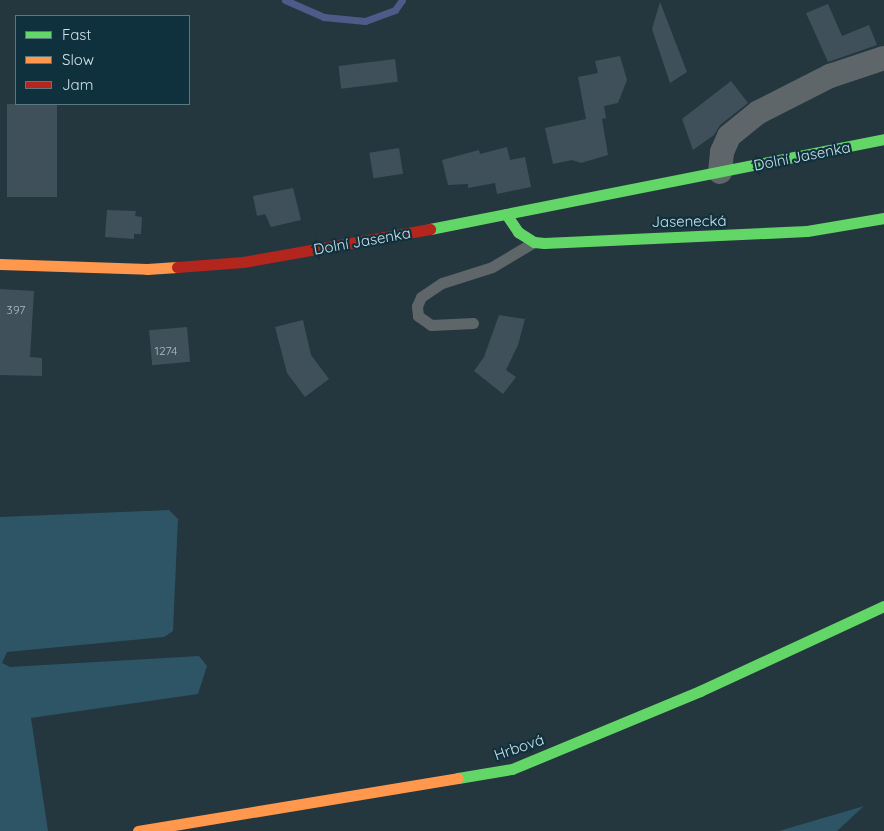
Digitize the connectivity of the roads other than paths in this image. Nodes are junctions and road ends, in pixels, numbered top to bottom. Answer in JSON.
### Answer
{"nodes":[{"id":1,"x":884,"y":58,"type":"edge"},
{"id":2,"x":884,"y":139,"type":"edge"},
{"id":3,"x":720,"y":172,"type":"junction"},
{"id":4,"x":506,"y":214,"type":"junction"},
{"id":5,"x":884,"y":218,"type":"edge"},
{"id":6,"x":534,"y":242,"type":"junction"},
{"id":7,"x":0,"y":264,"type":"edge"},
{"id":8,"x":473,"y":323,"type":"dead end"},
{"id":9,"x":884,"y":606,"type":"edge"},
{"id":10,"x":138,"y":831,"type":"edge"}],
"edges":[{"from":1,"to":3,"type":"street"},
{"from":2,"to":3,"type":"street","name":"Dolní Jasenka"},
{"from":3,"to":4,"type":"street","name":"Dolní Jasenka"},
{"from":4,"to":6,"type":"street"},
{"from":4,"to":7,"type":"street","name":"Dolní Jasenka"},
{"from":5,"to":6,"type":"street","name":"Jasenecká"},
{"from":6,"to":8,"type":"lane"},
{"from":9,"to":10,"type":"street","name":"Hrbová"}]}
